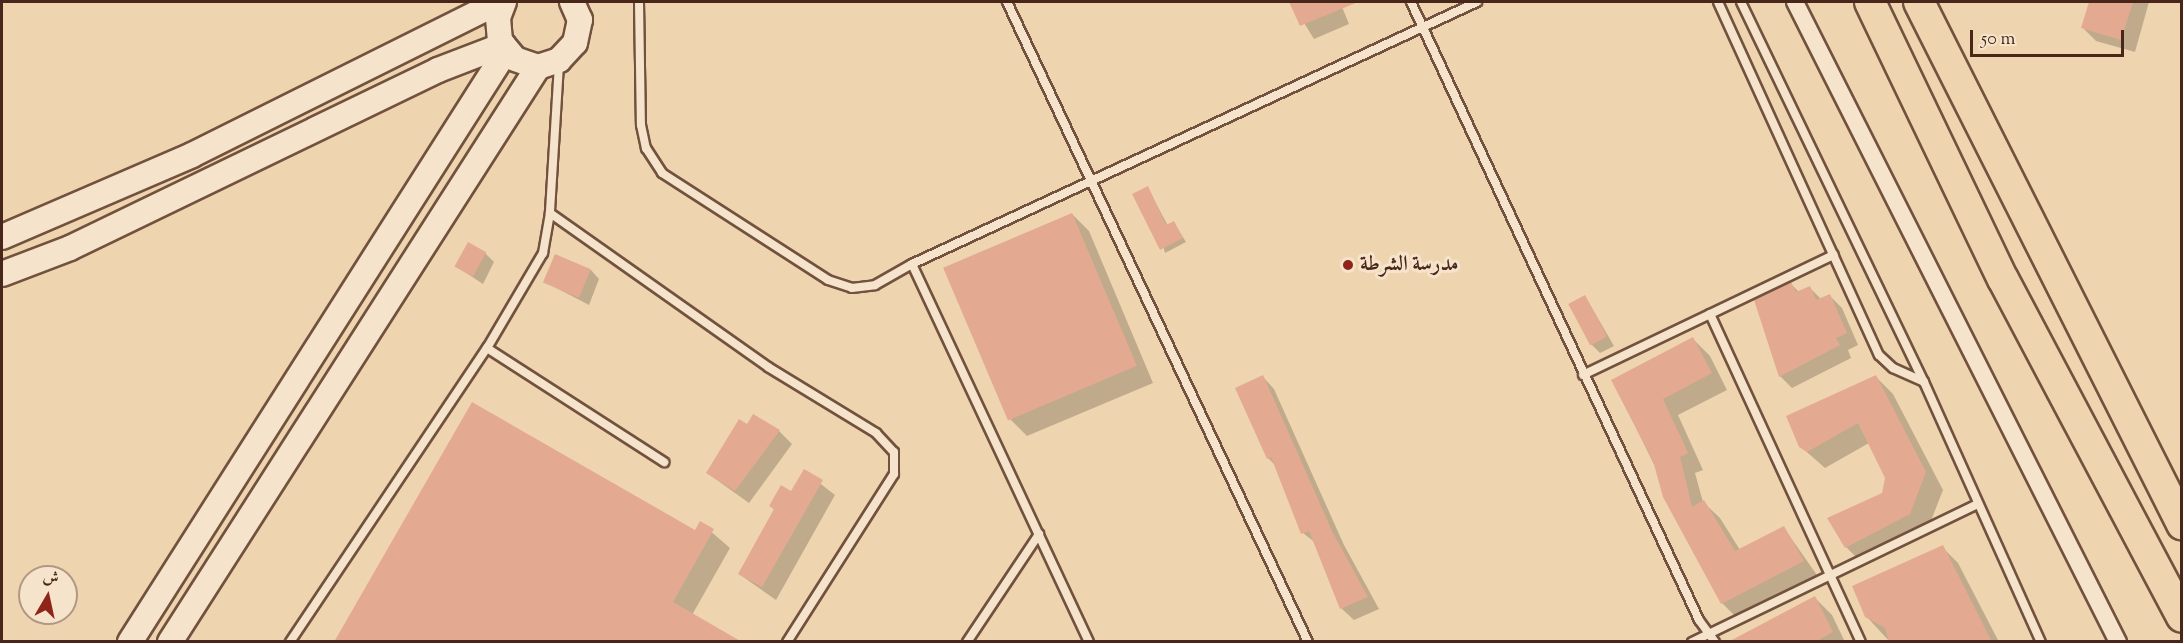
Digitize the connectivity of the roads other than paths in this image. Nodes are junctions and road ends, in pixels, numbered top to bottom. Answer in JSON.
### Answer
{"nodes":[{"id":1,"x":499,"y":2,"type":"edge"},
{"id":2,"x":504,"y":2,"type":"edge"},
{"id":3,"x":572,"y":2,"type":"edge"},
{"id":4,"x":639,"y":2,"type":"edge"},
{"id":5,"x":1007,"y":2,"type":"edge"},
{"id":6,"x":1411,"y":2,"type":"edge"},
{"id":7,"x":1477,"y":2,"type":"edge"},
{"id":8,"x":1718,"y":2,"type":"edge"},
{"id":9,"x":1741,"y":2,"type":"edge"},
{"id":10,"x":1795,"y":2,"type":"edge"},
{"id":11,"x":1870,"y":2,"type":"edge"},
{"id":12,"x":1919,"y":2,"type":"edge"},
{"id":13,"x":1423,"y":27,"type":"junction"},
{"id":14,"x":505,"y":48,"type":"junction"},
{"id":15,"x":549,"y":63,"type":"junction"},
{"id":16,"x":1091,"y":181,"type":"junction"},
{"id":17,"x":550,"y":213,"type":"junction"},
{"id":18,"x":2,"y":237,"type":"edge"},
{"id":19,"x":1834,"y":255,"type":"junction"},
{"id":20,"x":912,"y":264,"type":"junction"},
{"id":21,"x":2,"y":274,"type":"edge"},
{"id":22,"x":1710,"y":314,"type":"junction"},
{"id":23,"x":487,"y":348,"type":"junction"},
{"id":24,"x":1583,"y":375,"type":"junction"},
{"id":25,"x":1924,"y":382,"type":"junction"},
{"id":26,"x":664,"y":462,"type":"dead end"},
{"id":27,"x":1977,"y":504,"type":"junction"},
{"id":28,"x":2181,"y":524,"type":"edge"},
{"id":29,"x":1039,"y":534,"type":"junction"},
{"id":30,"x":1830,"y":575,"type":"junction"},
{"id":31,"x":2181,"y":617,"type":"edge"},
{"id":32,"x":1711,"y":632,"type":"junction"},
{"id":33,"x":130,"y":642,"type":"edge"},
{"id":34,"x":170,"y":642,"type":"edge"},
{"id":35,"x":290,"y":642,"type":"edge"},
{"id":36,"x":787,"y":642,"type":"edge"},
{"id":37,"x":967,"y":642,"type":"edge"},
{"id":38,"x":1089,"y":642,"type":"edge"},
{"id":39,"x":1308,"y":642,"type":"edge"},
{"id":40,"x":1692,"y":642,"type":"edge"},
{"id":41,"x":1715,"y":642,"type":"edge"},
{"id":42,"x":1861,"y":642,"type":"edge"},
{"id":43,"x":2041,"y":642,"type":"edge"},
{"id":44,"x":2118,"y":642,"type":"edge"}],
"edges":[{"from":1,"to":18,"type":"street"},
{"from":2,"to":14,"type":"street"},
{"from":3,"to":15,"type":"street"},
{"from":4,"to":20,"type":"lane"},
{"from":5,"to":16,"type":"lane"},
{"from":6,"to":13,"type":"lane"},
{"from":7,"to":13,"type":"lane"},
{"from":8,"to":19,"type":"lane"},
{"from":9,"to":25,"type":"lane"},
{"from":10,"to":44,"type":"street"},
{"from":11,"to":31,"type":"highway"},
{"from":12,"to":28,"type":"highway"},
{"from":13,"to":16,"type":"lane"},
{"from":13,"to":24,"type":"lane"},
{"from":14,"to":15,"type":"street"},
{"from":14,"to":21,"type":"street"},
{"from":14,"to":33,"type":"street"},
{"from":15,"to":17,"type":"lane"},
{"from":15,"to":34,"type":"street"},
{"from":16,"to":20,"type":"lane"},
{"from":16,"to":39,"type":"lane"},
{"from":17,"to":23,"type":"lane"},
{"from":17,"to":36,"type":"lane"},
{"from":19,"to":22,"type":"lane"},
{"from":19,"to":25,"type":"lane"},
{"from":20,"to":29,"type":"lane"},
{"from":22,"to":24,"type":"lane"},
{"from":22,"to":30,"type":"lane"},
{"from":23,"to":26,"type":"lane"},
{"from":23,"to":35,"type":"lane"},
{"from":24,"to":32,"type":"lane"},
{"from":25,"to":27,"type":"lane"},
{"from":27,"to":30,"type":"lane"},
{"from":27,"to":43,"type":"lane"},
{"from":29,"to":37,"type":"lane"},
{"from":29,"to":38,"type":"lane"},
{"from":30,"to":32,"type":"lane"},
{"from":30,"to":42,"type":"lane"},
{"from":32,"to":40,"type":"lane"},
{"from":32,"to":41,"type":"lane"}]}
